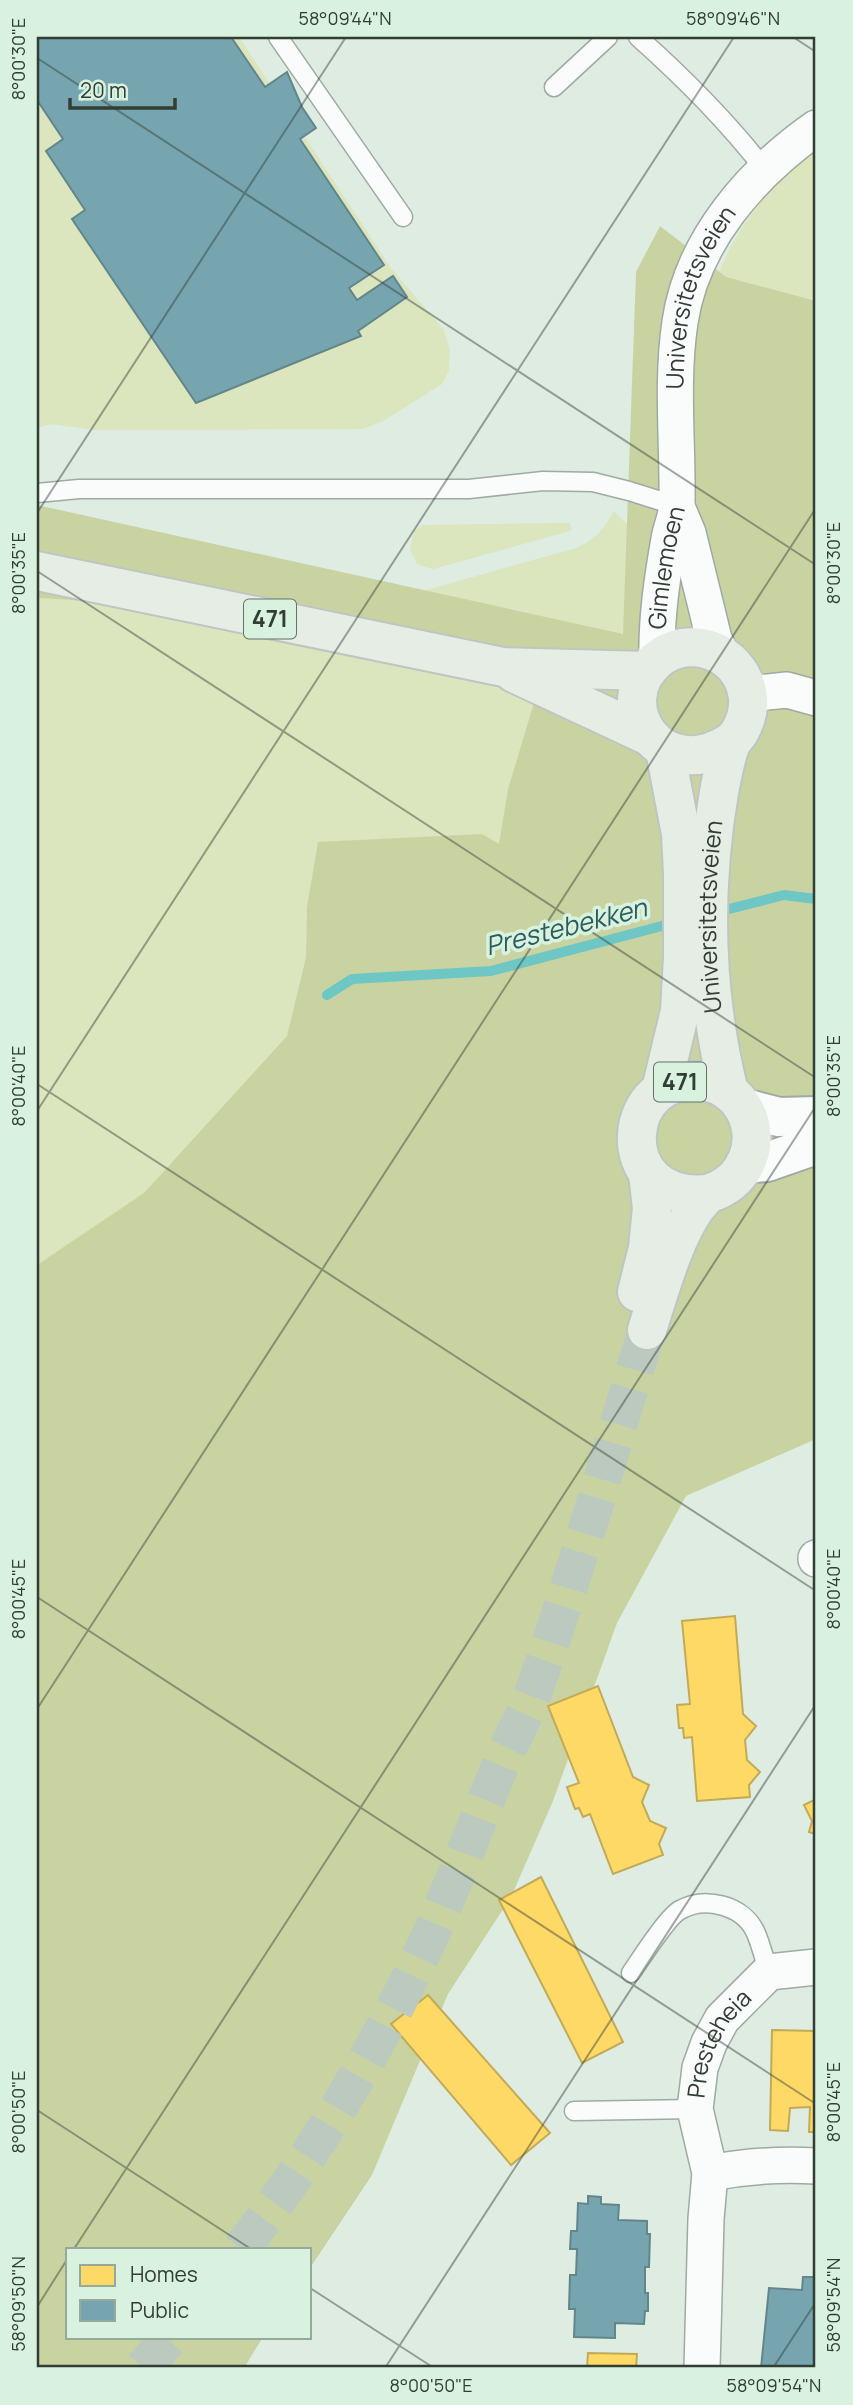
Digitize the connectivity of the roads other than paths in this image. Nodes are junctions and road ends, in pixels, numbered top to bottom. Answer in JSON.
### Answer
{"nodes":[{"id":1,"x":278,"y":37,"type":"edge"},
{"id":2,"x":608,"y":37,"type":"edge"},
{"id":3,"x":638,"y":37,"type":"edge"},
{"id":4,"x":554,"y":87,"type":"dead end"},
{"id":5,"x":816,"y":128,"type":"edge"},
{"id":6,"x":765,"y":170,"type":"junction"},
{"id":7,"x":402,"y":218,"type":"dead end"},
{"id":8,"x":37,"y":492,"type":"edge"},
{"id":9,"x":665,"y":503,"type":"junction"},
{"id":10,"x":37,"y":571,"type":"edge"},
{"id":11,"x":721,"y":654,"type":"junction"},
{"id":12,"x":652,"y":666,"type":"junction"},
{"id":13,"x":503,"y":667,"type":"junction"},
{"id":14,"x":747,"y":694,"type":"junction"},
{"id":15,"x":816,"y":698,"type":"edge"},
{"id":16,"x":731,"y":742,"type":"junction"},
{"id":17,"x":657,"y":743,"type":"junction"},
{"id":18,"x":661,"y":1090,"type":"junction"},
{"id":19,"x":737,"y":1100,"type":"junction"},
{"id":20,"x":816,"y":1116,"type":"edge"},
{"id":21,"x":816,"y":1144,"type":"edge"},
{"id":22,"x":745,"y":1164,"type":"junction"},
{"id":23,"x":648,"y":1174,"type":"junction"},
{"id":24,"x":708,"y":1194,"type":"junction"},
{"id":25,"x":816,"y":1967,"type":"edge"},
{"id":26,"x":769,"y":1972,"type":"junction"},
{"id":27,"x":631,"y":1973,"type":"dead end"},
{"id":28,"x":695,"y":2109,"type":"junction"},
{"id":29,"x":574,"y":2111,"type":"dead end"},
{"id":30,"x":816,"y":2166,"type":"edge"},
{"id":31,"x":710,"y":2173,"type":"junction"},
{"id":32,"x":702,"y":2368,"type":"edge"}],
"edges":[{"from":1,"to":7,"type":"lane"},
{"from":2,"to":4,"type":"lane"},
{"from":3,"to":6,"type":"lane"},
{"from":5,"to":6,"type":"street","name":"Universitetsveien"},
{"from":6,"to":9,"type":"street","name":"Universitetsveien"},
{"from":8,"to":9,"type":"lane"},
{"from":9,"to":11,"type":"street","name":"Gimlemoen"},
{"from":9,"to":12,"type":"street","name":"Gimlemoen"},
{"from":10,"to":13,"type":"main road","number":"471"},
{"from":11,"to":12,"type":"main road","number":"471"},
{"from":11,"to":14,"type":"main road"},
{"from":12,"to":13,"type":"main road","number":"471"},
{"from":12,"to":17,"type":"main road","number":"471"},
{"from":13,"to":17,"type":"main road","number":"471"},
{"from":14,"to":15,"type":"street"},
{"from":14,"to":16,"type":"main road","number":"471"},
{"from":16,"to":17,"type":"main road","number":"471"},
{"from":16,"to":19,"type":"main road","name":"Universitetsveien","number":"471"},
{"from":17,"to":18,"type":"main road","name":"Universitetsveien","number":"471"},
{"from":18,"to":19,"type":"main road","number":"471"},
{"from":18,"to":23,"type":"main road","number":"471"},
{"from":19,"to":20,"type":"street"},
{"from":19,"to":22,"type":"main road","number":"471"},
{"from":21,"to":22,"type":"street"},
{"from":22,"to":24,"type":"main road","number":"471"},
{"from":23,"to":24,"type":"main road"},
{"from":23,"to":24,"type":"main road","number":"471"},
{"from":25,"to":26,"type":"street","name":"Presteheia"},
{"from":26,"to":27,"type":"lane"},
{"from":26,"to":28,"type":"street","name":"Presteheia"},
{"from":28,"to":29,"type":"lane"},
{"from":28,"to":31,"type":"street","name":"Presteheia"},
{"from":30,"to":31,"type":"street"},
{"from":31,"to":32,"type":"street","name":"Presteheia"}]}
